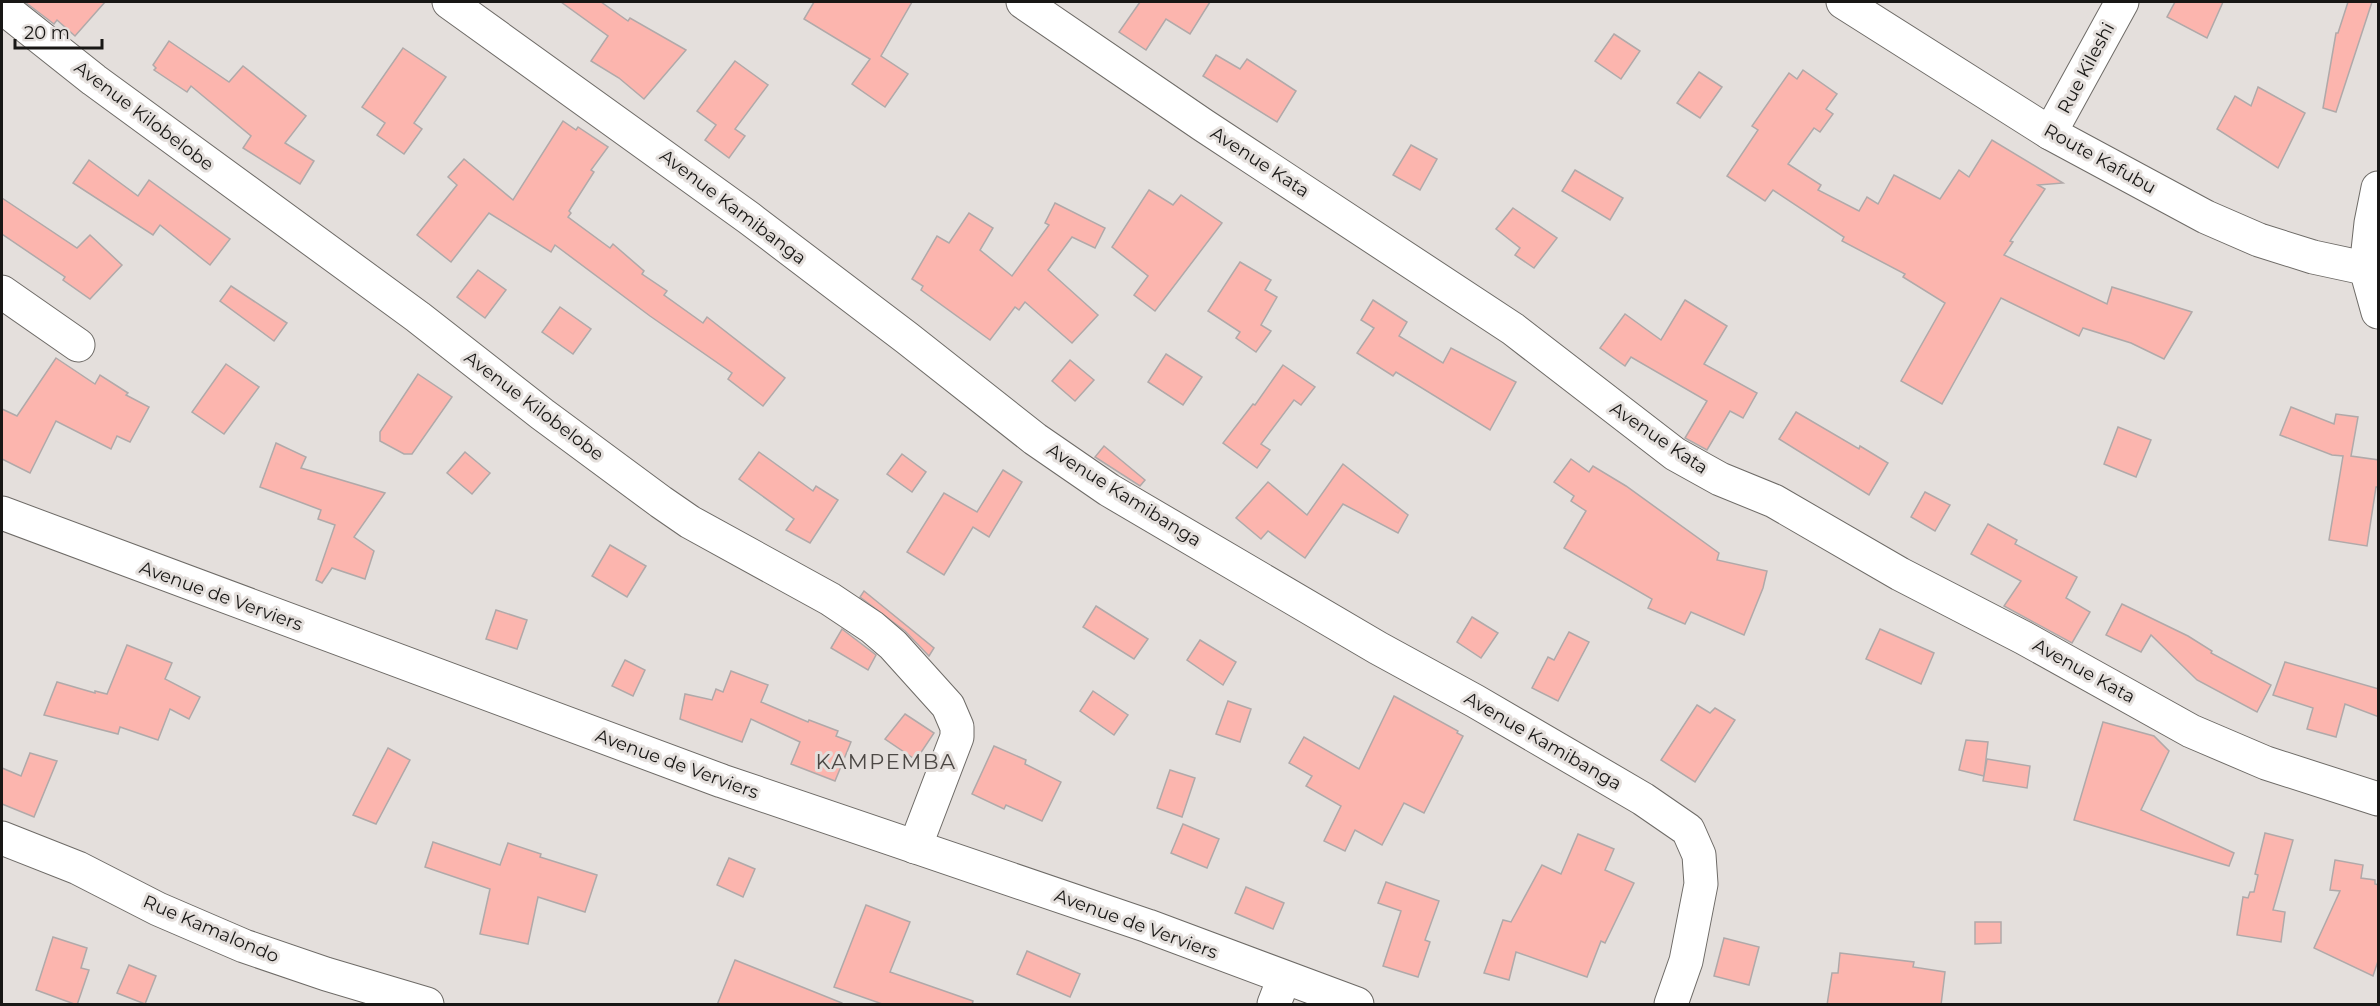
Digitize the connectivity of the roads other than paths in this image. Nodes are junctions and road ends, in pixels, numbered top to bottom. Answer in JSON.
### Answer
{"nodes":[{"id":1,"x":448,"y":2,"type":"edge"},
{"id":2,"x":1023,"y":2,"type":"edge"},
{"id":3,"x":1843,"y":2,"type":"edge"},
{"id":4,"x":2122,"y":2,"type":"edge"},
{"id":5,"x":2,"y":7,"type":"edge"},
{"id":6,"x":2050,"y":134,"type":"junction"},
{"id":7,"x":2379,"y":188,"type":"edge"},
{"id":8,"x":2372,"y":270,"type":"edge"},
{"id":9,"x":2,"y":292,"type":"edge"},
{"id":10,"x":2379,"y":312,"type":"edge"},
{"id":11,"x":78,"y":345,"type":"dead end"},
{"id":12,"x":2,"y":513,"type":"edge"},
{"id":13,"x":2379,"y":799,"type":"edge"},
{"id":14,"x":2,"y":838,"type":"edge"},
{"id":15,"x":915,"y":848,"type":"junction"},
{"id":16,"x":1279,"y":991,"type":"edge"},
{"id":17,"x":427,"y":1005,"type":"edge"},
{"id":18,"x":1357,"y":1005,"type":"edge"},
{"id":19,"x":1671,"y":1005,"type":"edge"}],
"edges":[{"from":1,"to":19,"type":"street","name":"Avenue Kamibanga"},
{"from":2,"to":13,"type":"street","name":"Avenue Kata"},
{"from":3,"to":6,"type":"street","name":"Route Kafubu"},
{"from":4,"to":6,"type":"street","name":"Rue Kileshi"},
{"from":5,"to":15,"type":"street","name":"Avenue Kilobelobe"},
{"from":6,"to":8,"type":"street","name":"Route Kafubu"},
{"from":7,"to":8,"type":"street"},
{"from":8,"to":10,"type":"street"},
{"from":9,"to":11,"type":"street"},
{"from":12,"to":15,"type":"street","name":"Avenue de Verviers"},
{"from":14,"to":17,"type":"street","name":"Rue Kamalondo"},
{"from":15,"to":16,"type":"street","name":"Avenue de Verviers"},
{"from":16,"to":18,"type":"street","name":"Avenue de Verviers"}]}
